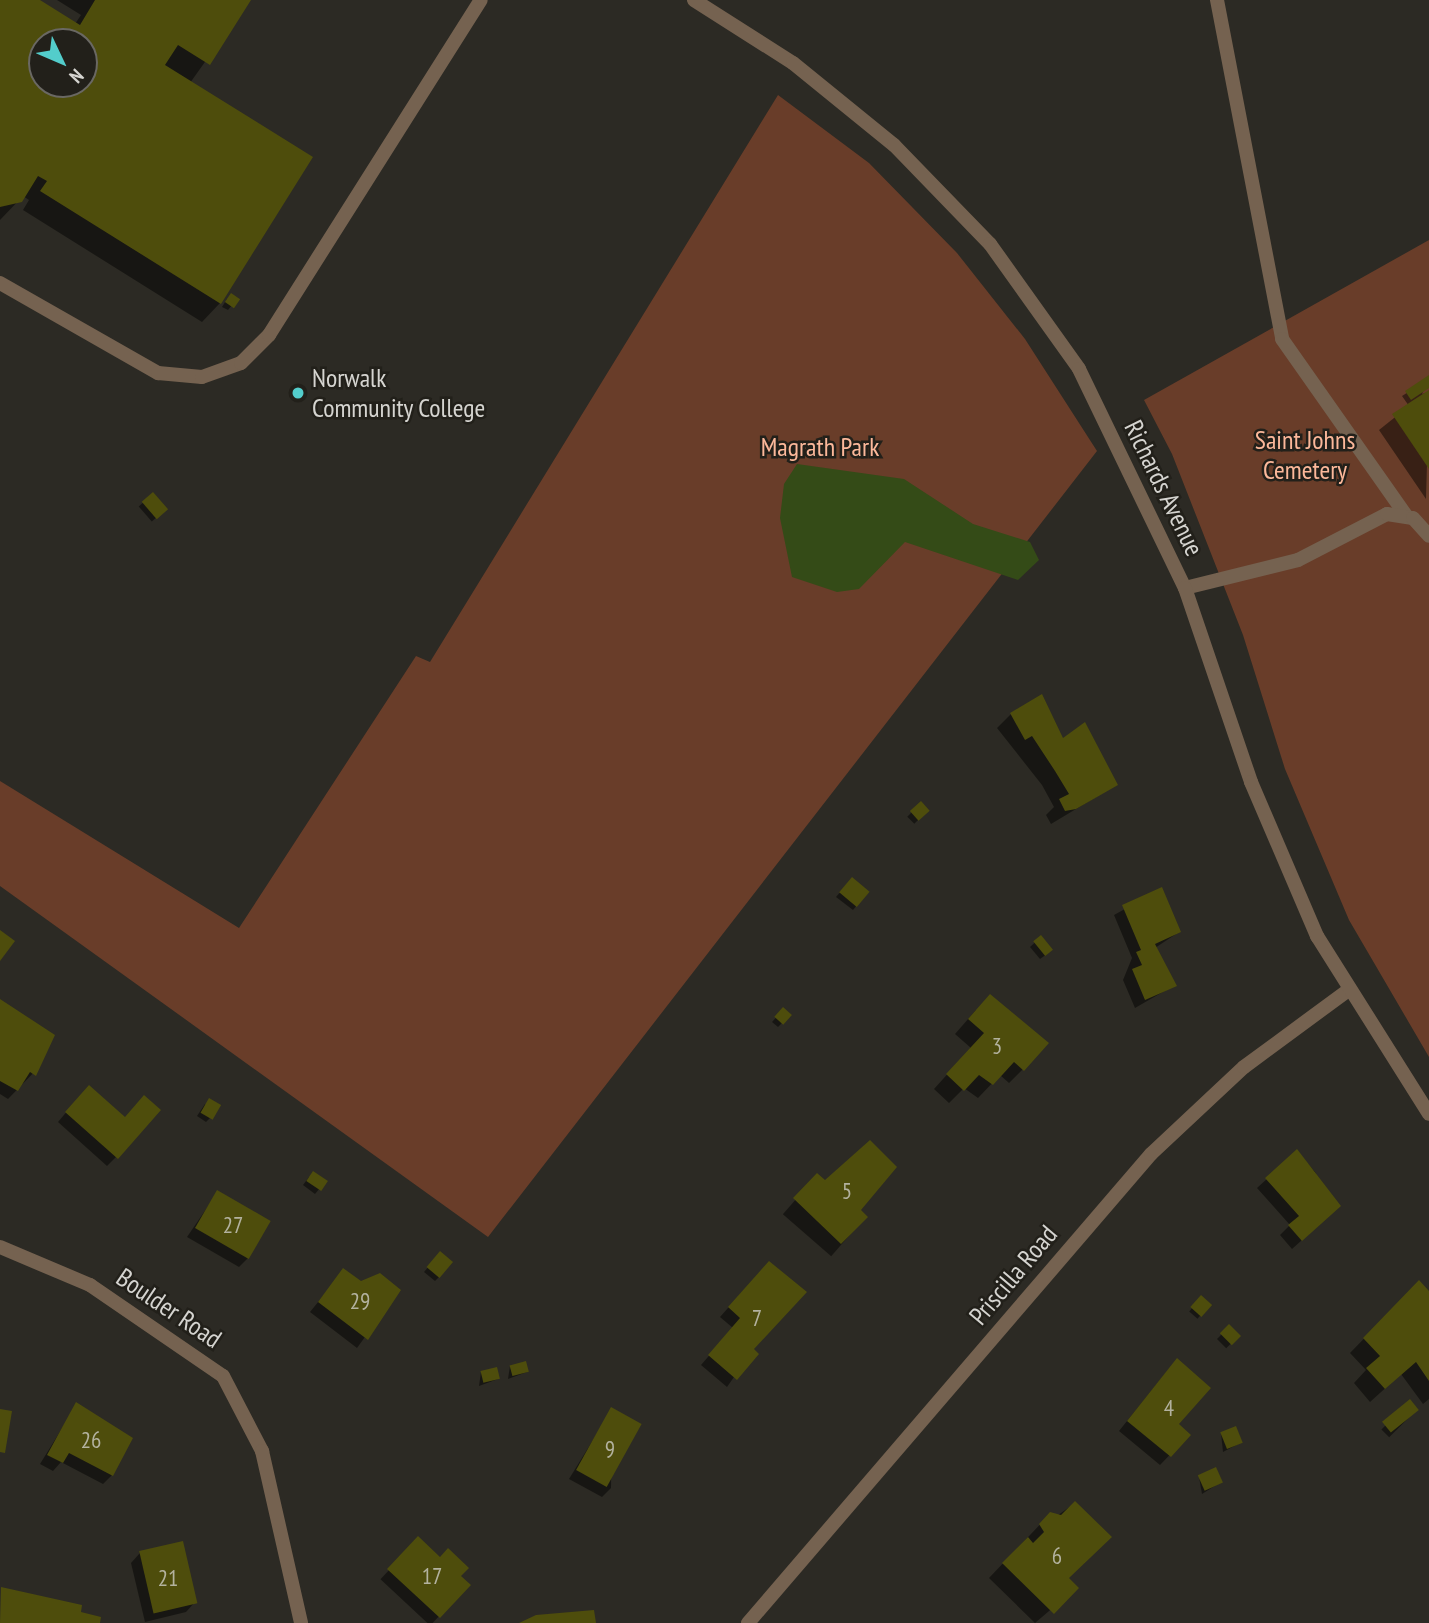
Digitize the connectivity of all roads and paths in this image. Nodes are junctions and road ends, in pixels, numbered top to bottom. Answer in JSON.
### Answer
{"nodes":[{"id":1,"x":481,"y":0,"type":"edge"},
{"id":2,"x":694,"y":0,"type":"edge"},
{"id":3,"x":1217,"y":0,"type":"edge"},
{"id":4,"x":0,"y":283,"type":"edge"},
{"id":5,"x":1405,"y":514,"type":"junction"},
{"id":6,"x":1429,"y":536,"type":"edge"},
{"id":7,"x":1185,"y":587,"type":"junction"},
{"id":8,"x":1347,"y":991,"type":"junction"},
{"id":9,"x":1429,"y":1114,"type":"edge"},
{"id":10,"x":0,"y":1247,"type":"edge"},
{"id":11,"x":302,"y":1623,"type":"edge"},
{"id":12,"x":748,"y":1623,"type":"edge"}],
"edges":[{"from":1,"to":4,"type":"street"},
{"from":2,"to":7,"type":"street","name":"Richards Avenue"},
{"from":3,"to":5,"type":"street"},
{"from":5,"to":6,"type":"street"},
{"from":5,"to":7,"type":"street"},
{"from":7,"to":8,"type":"street","name":"Richards Avenue"},
{"from":8,"to":9,"type":"street","name":"Richards Avenue"},
{"from":8,"to":12,"type":"street","name":"Priscilla Road"},
{"from":10,"to":11,"type":"street","name":"Boulder Road"}]}
